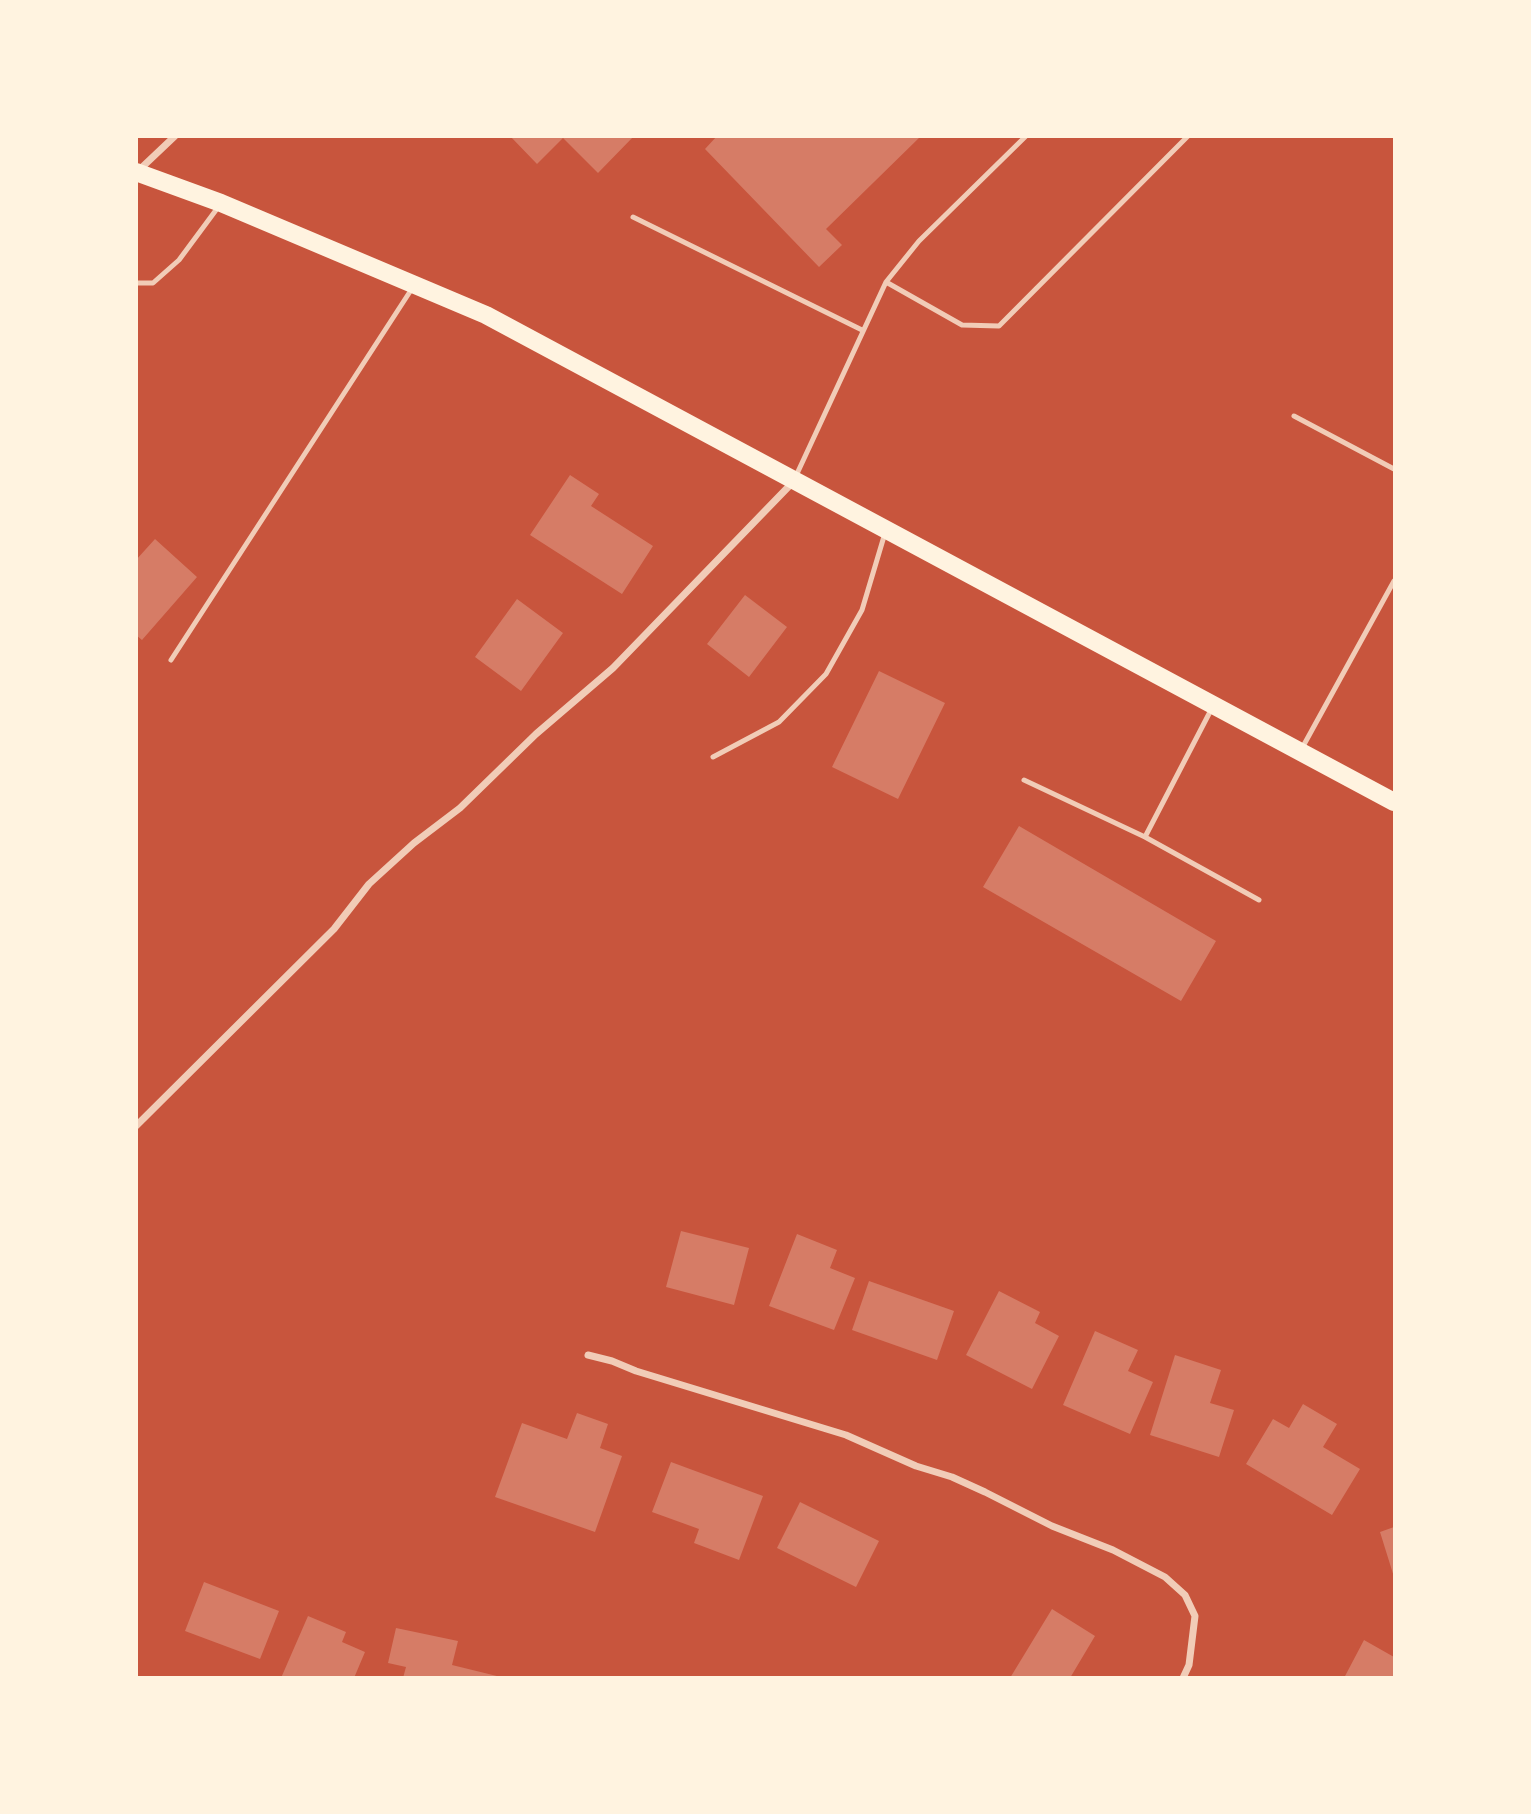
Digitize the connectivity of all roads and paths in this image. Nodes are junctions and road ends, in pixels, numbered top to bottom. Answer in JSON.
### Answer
{"nodes":[{"id":1,"x":175,"y":136,"type":"edge"},
{"id":2,"x":1026,"y":136,"type":"edge"},
{"id":3,"x":1188,"y":136,"type":"edge"},
{"id":4,"x":137,"y":172,"type":"edge"},
{"id":5,"x":221,"y":203,"type":"junction"},
{"id":6,"x":633,"y":218,"type":"dead end"},
{"id":7,"x":886,"y":282,"type":"junction"},
{"id":8,"x":136,"y":283,"type":"edge"},
{"id":9,"x":414,"y":285,"type":"junction"},
{"id":10,"x":862,"y":330,"type":"junction"},
{"id":11,"x":1294,"y":416,"type":"dead end"},
{"id":12,"x":1395,"y":469,"type":"edge"},
{"id":13,"x":794,"y":481,"type":"junction"},
{"id":14,"x":886,"y":530,"type":"junction"},
{"id":15,"x":1395,"y":581,"type":"edge"},
{"id":16,"x":172,"y":660,"type":"dead end"},
{"id":17,"x":1213,"y":705,"type":"junction"},
{"id":18,"x":1300,"y":751,"type":"junction"},
{"id":19,"x":713,"y":757,"type":"dead end"},
{"id":20,"x":1024,"y":780,"type":"dead end"},
{"id":21,"x":1395,"y":802,"type":"edge"},
{"id":22,"x":1145,"y":837,"type":"junction"},
{"id":23,"x":1259,"y":900,"type":"dead end"},
{"id":24,"x":136,"y":1126,"type":"edge"},
{"id":25,"x":589,"y":1355,"type":"dead end"},
{"id":26,"x":1183,"y":1678,"type":"edge"}],
"edges":[{"from":1,"to":4,"type":"street"},
{"from":2,"to":7,"type":"lane"},
{"from":3,"to":7,"type":"lane"},
{"from":4,"to":5,"type":"main road"},
{"from":5,"to":8,"type":"lane"},
{"from":5,"to":9,"type":"main road"},
{"from":6,"to":10,"type":"lane"},
{"from":7,"to":10,"type":"lane"},
{"from":9,"to":13,"type":"main road"},
{"from":9,"to":16,"type":"lane"},
{"from":10,"to":13,"type":"lane"},
{"from":11,"to":12,"type":"lane"},
{"from":13,"to":14,"type":"main road"},
{"from":13,"to":24,"type":"street"},
{"from":14,"to":17,"type":"main road"},
{"from":14,"to":19,"type":"lane"},
{"from":15,"to":18,"type":"lane"},
{"from":17,"to":18,"type":"main road"},
{"from":17,"to":22,"type":"lane"},
{"from":18,"to":21,"type":"main road"},
{"from":20,"to":22,"type":"lane"},
{"from":22,"to":23,"type":"lane"},
{"from":25,"to":26,"type":"street"}]}
